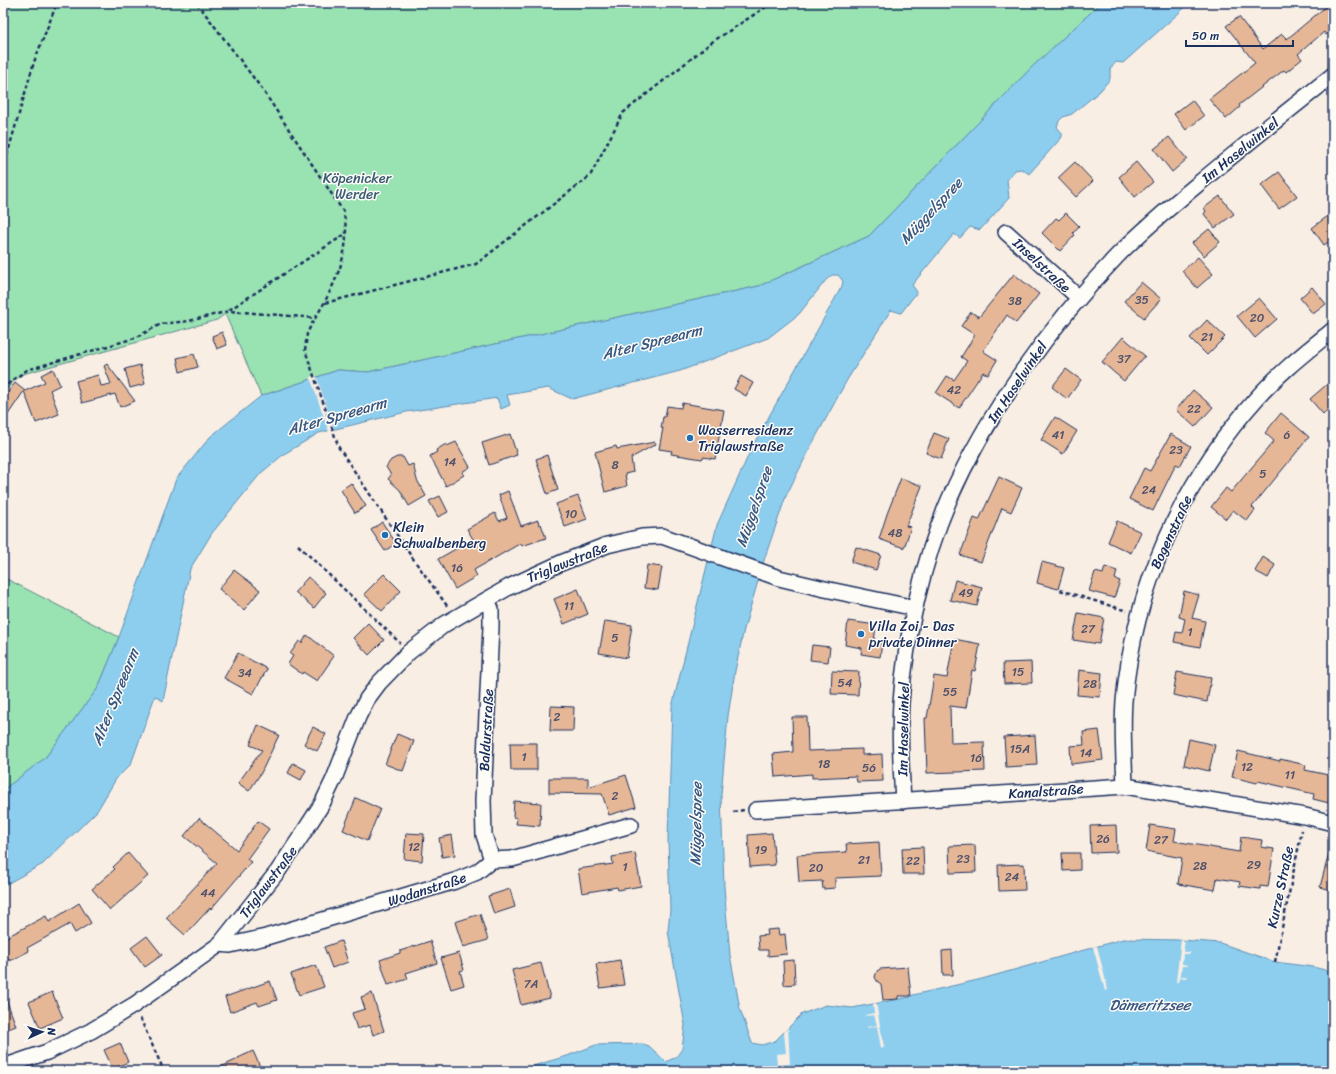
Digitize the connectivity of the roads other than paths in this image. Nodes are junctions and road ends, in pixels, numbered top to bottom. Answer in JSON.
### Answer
{"nodes":[{"id":1,"x":1333,"y":75,"type":"edge"},
{"id":2,"x":1006,"y":232,"type":"dead end"},
{"id":3,"x":1078,"y":298,"type":"junction"},
{"id":4,"x":1333,"y":330,"type":"edge"},
{"id":5,"x":487,"y":600,"type":"junction"},
{"id":6,"x":915,"y":608,"type":"junction"},
{"id":7,"x":1125,"y":786,"type":"junction"},
{"id":8,"x":903,"y":800,"type":"junction"},
{"id":9,"x":756,"y":810,"type":"dead end"},
{"id":10,"x":1333,"y":823,"type":"edge"},
{"id":11,"x":631,"y":825,"type":"dead end"},
{"id":12,"x":492,"y":860,"type":"junction"},
{"id":13,"x":220,"y":944,"type":"junction"},
{"id":14,"x":3,"y":1067,"type":"edge"}],
"edges":[{"from":1,"to":3,"type":"street","name":"Im Haselwinkel"},
{"from":2,"to":3,"type":"street","name":"Inselstraße"},
{"from":3,"to":6,"type":"street","name":"Im Haselwinkel"},
{"from":4,"to":7,"type":"street","name":"Bogenstraße"},
{"from":5,"to":6,"type":"street","name":"Triglawstraße"},
{"from":5,"to":12,"type":"street","name":"Baldurstraße"},
{"from":5,"to":13,"type":"street","name":"Triglawstraße"},
{"from":6,"to":8,"type":"street","name":"Im Haselwinkel"},
{"from":7,"to":8,"type":"street","name":"Kanalstraße"},
{"from":7,"to":10,"type":"street","name":"Kanalstraße"},
{"from":8,"to":9,"type":"street","name":"Kanalstraße"},
{"from":11,"to":12,"type":"street"},
{"from":12,"to":13,"type":"street","name":"Wodanstraße"},
{"from":13,"to":14,"type":"street","name":"Triglawstraße"}]}
